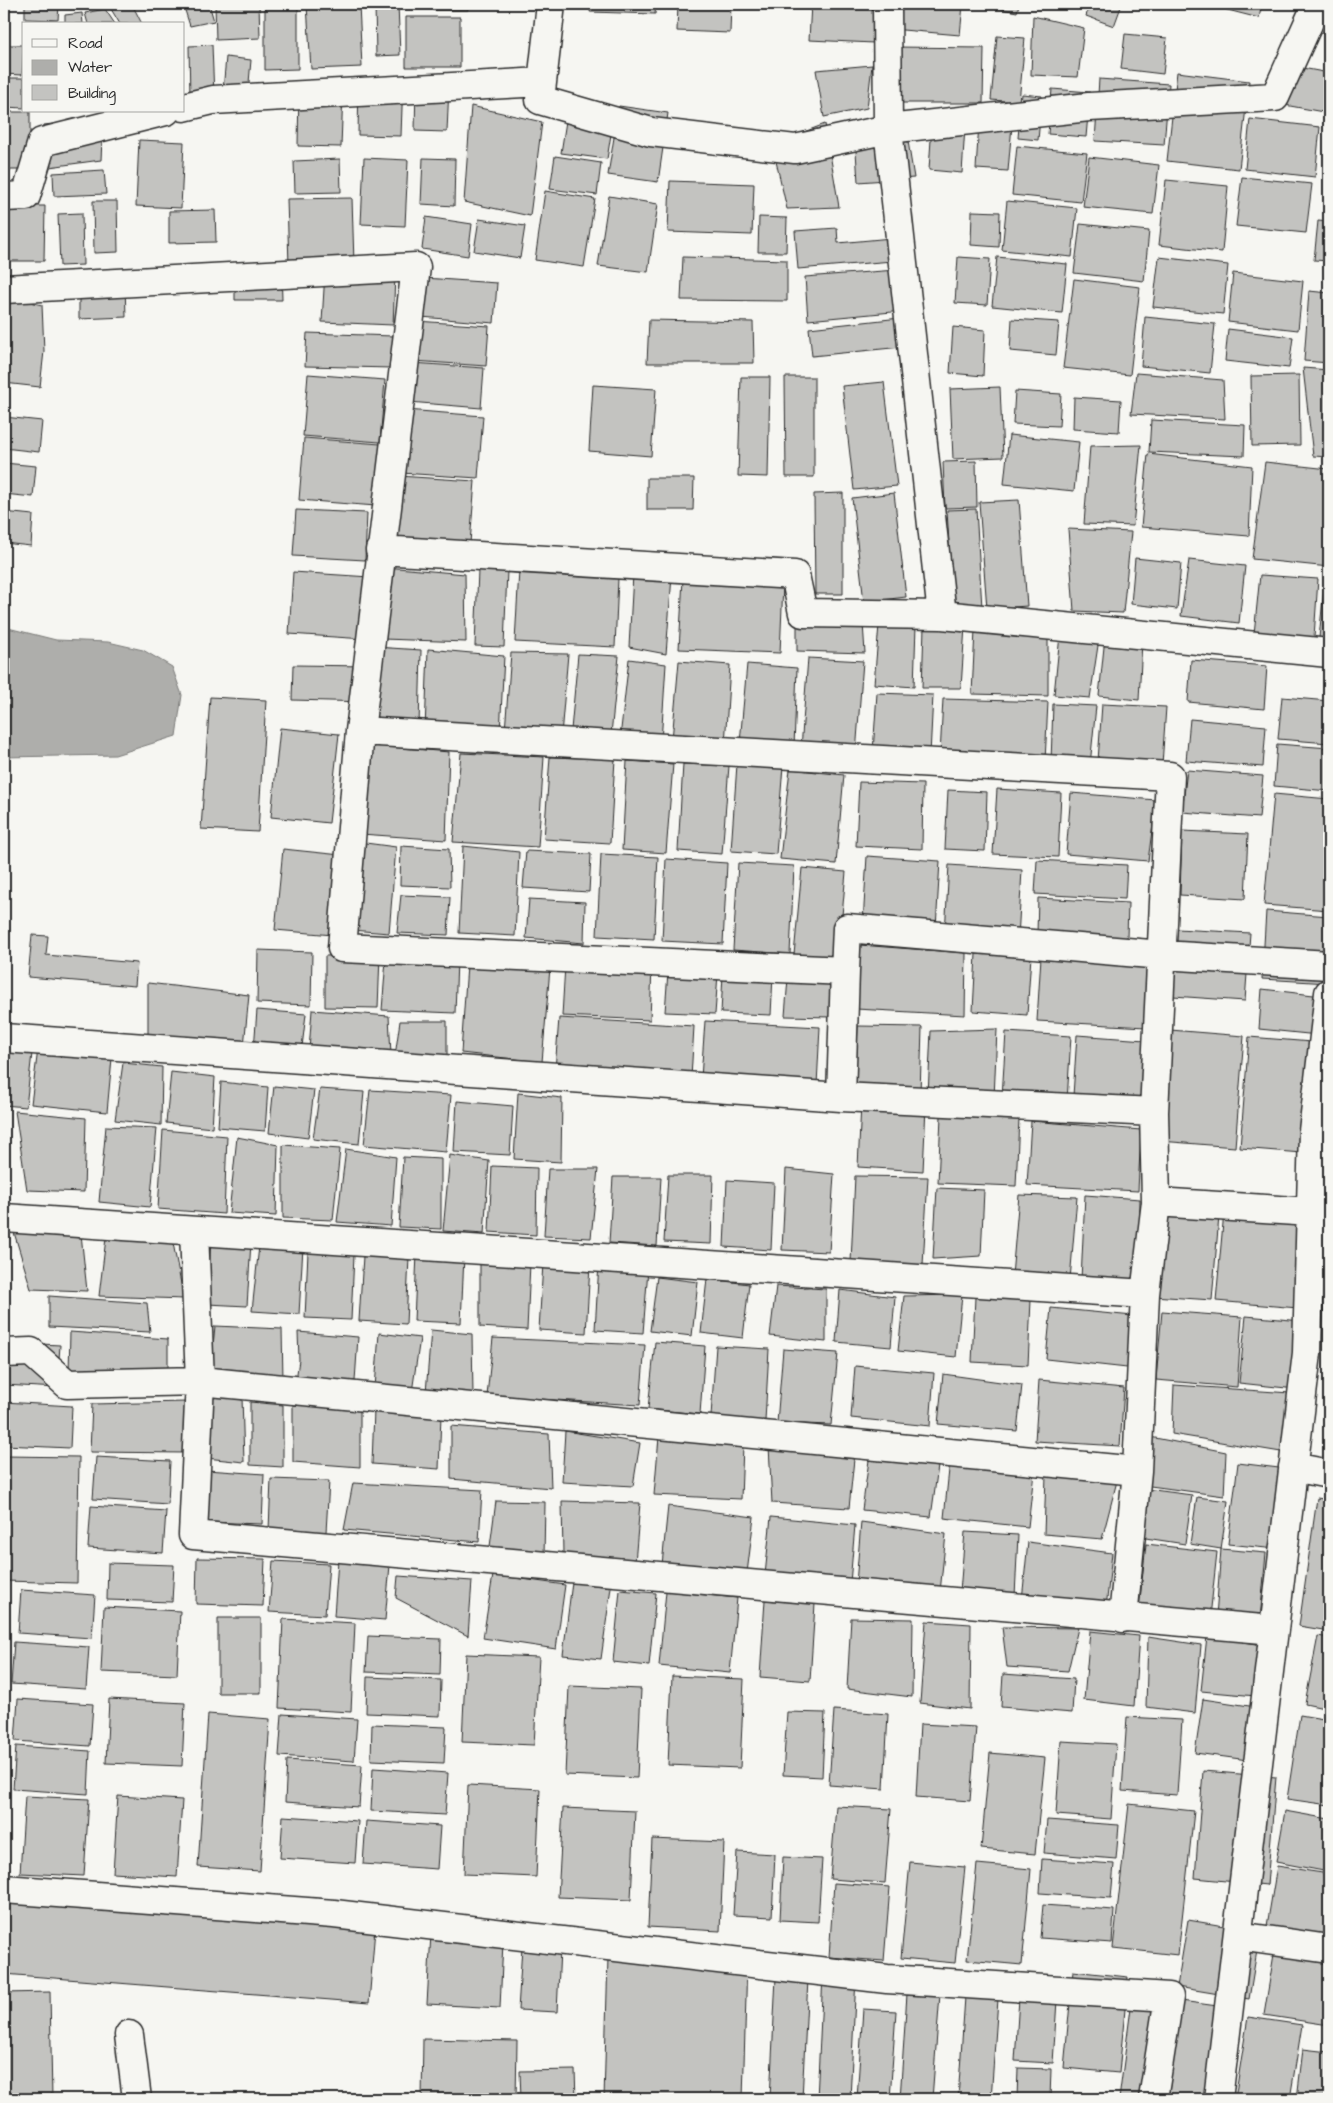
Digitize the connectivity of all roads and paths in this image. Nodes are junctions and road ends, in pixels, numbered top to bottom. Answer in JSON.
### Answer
{"nodes":[{"id":1,"x":551,"y":4,"type":"edge"},
{"id":2,"x":887,"y":4,"type":"edge"},
{"id":3,"x":1317,"y":4,"type":"edge"},
{"id":4,"x":542,"y":82,"type":"junction"},
{"id":5,"x":185,"y":107,"type":"edge"},
{"id":6,"x":162,"y":112,"type":"edge"},
{"id":7,"x":888,"y":129,"type":"junction"},
{"id":8,"x":4,"y":196,"type":"edge"},
{"id":9,"x":4,"y":289,"type":"edge"},
{"id":10,"x":380,"y":550,"type":"junction"},
{"id":11,"x":942,"y":615,"type":"junction"},
{"id":12,"x":1329,"y":652,"type":"edge"},
{"id":13,"x":360,"y":731,"type":"junction"},
{"id":14,"x":1162,"y":955,"type":"junction"},
{"id":15,"x":1329,"y":965,"type":"edge"},
{"id":16,"x":845,"y":970,"type":"junction"},
{"id":17,"x":1329,"y":993,"type":"edge"},
{"id":18,"x":4,"y":1038,"type":"edge"},
{"id":19,"x":841,"y":1097,"type":"junction"},
{"id":20,"x":1154,"y":1112,"type":"junction"},
{"id":21,"x":1156,"y":1202,"type":"junction"},
{"id":22,"x":1320,"y":1214,"type":"edge"},
{"id":23,"x":4,"y":1218,"type":"edge"},
{"id":24,"x":194,"y":1231,"type":"junction"},
{"id":25,"x":1145,"y":1294,"type":"junction"},
{"id":26,"x":4,"y":1354,"type":"edge"},
{"id":27,"x":200,"y":1382,"type":"junction"},
{"id":28,"x":1293,"y":1467,"type":"junction"},
{"id":29,"x":1137,"y":1471,"type":"junction"},
{"id":30,"x":1329,"y":1474,"type":"edge"},
{"id":31,"x":1123,"y":1618,"type":"junction"},
{"id":32,"x":1274,"y":1630,"type":"junction"},
{"id":33,"x":4,"y":1889,"type":"edge"},
{"id":34,"x":1238,"y":1936,"type":"junction"},
{"id":35,"x":1329,"y":1949,"type":"edge"},
{"id":36,"x":129,"y":2035,"type":"dead end"},
{"id":37,"x":137,"y":2099,"type":"edge"},
{"id":38,"x":1153,"y":2099,"type":"edge"},
{"id":39,"x":1218,"y":2099,"type":"edge"}],
"edges":[{"from":1,"to":4,"type":"street"},
{"from":2,"to":7,"type":"street"},
{"from":3,"to":7,"type":"street"},
{"from":4,"to":5,"type":"street"},
{"from":4,"to":7,"type":"street"},
{"from":6,"to":8,"type":"street"},
{"from":7,"to":11,"type":"street"},
{"from":9,"to":10,"type":"street"},
{"from":10,"to":11,"type":"street"},
{"from":10,"to":13,"type":"street"},
{"from":11,"to":12,"type":"street"},
{"from":13,"to":14,"type":"street"},
{"from":13,"to":16,"type":"street"},
{"from":14,"to":15,"type":"street"},
{"from":14,"to":16,"type":"street"},
{"from":14,"to":20,"type":"street"},
{"from":16,"to":19,"type":"street"},
{"from":17,"to":22,"type":"street"},
{"from":18,"to":19,"type":"street"},
{"from":19,"to":20,"type":"street"},
{"from":20,"to":21,"type":"street"},
{"from":21,"to":22,"type":"street"},
{"from":21,"to":25,"type":"street"},
{"from":22,"to":28,"type":"street"},
{"from":23,"to":24,"type":"street"},
{"from":24,"to":25,"type":"street"},
{"from":24,"to":27,"type":"street"},
{"from":25,"to":29,"type":"street"},
{"from":26,"to":27,"type":"street"},
{"from":27,"to":29,"type":"street"},
{"from":27,"to":31,"type":"street"},
{"from":28,"to":30,"type":"street"},
{"from":28,"to":32,"type":"street"},
{"from":29,"to":31,"type":"street"},
{"from":31,"to":32,"type":"street"},
{"from":32,"to":34,"type":"street"},
{"from":33,"to":38,"type":"street"},
{"from":34,"to":35,"type":"street"},
{"from":34,"to":39,"type":"street"},
{"from":36,"to":37,"type":"street"}]}
